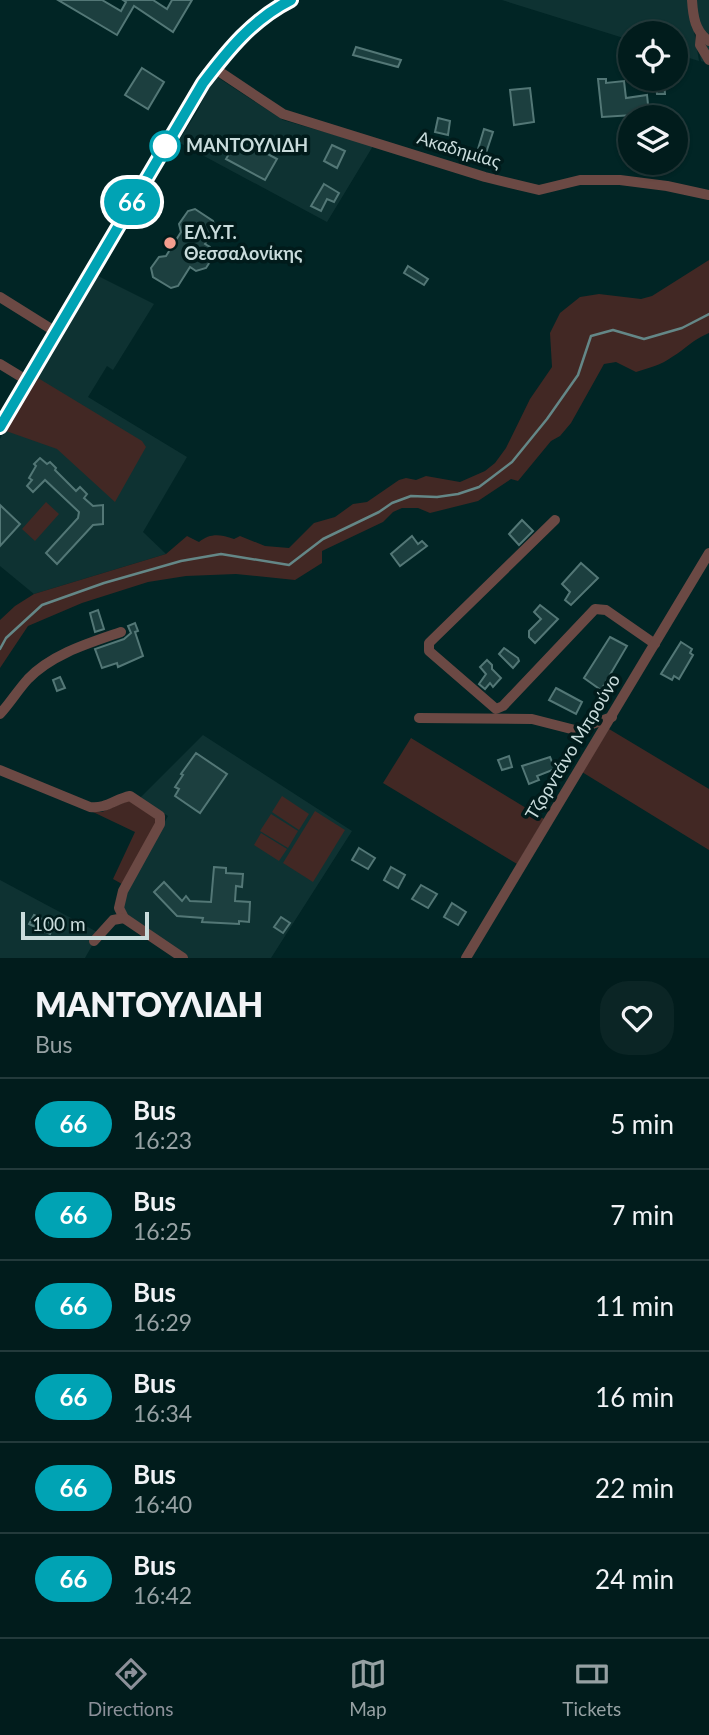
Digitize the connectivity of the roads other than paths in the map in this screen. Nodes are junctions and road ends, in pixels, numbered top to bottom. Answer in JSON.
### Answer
{"nodes":[{"id":1,"x":288,"y":0,"type":"edge"},
{"id":2,"x":692,"y":0,"type":"edge"},
{"id":3,"x":705,"y":37,"type":"edge"},
{"id":4,"x":709,"y":60,"type":"edge"},
{"id":5,"x":214,"y":68,"type":"junction"},
{"id":6,"x":709,"y":195,"type":"edge"},
{"id":7,"x":0,"y":297,"type":"edge"},
{"id":8,"x":56,"y":332,"type":"junction"},
{"id":9,"x":0,"y":364,"type":"edge"},
{"id":10,"x":28,"y":381,"type":"junction"},
{"id":11,"x":0,"y":427,"type":"edge"},
{"id":12,"x":555,"y":520,"type":"dead end"},
{"id":13,"x":709,"y":554,"type":"edge"},
{"id":14,"x":121,"y":632,"type":"dead end"},
{"id":15,"x":655,"y":643,"type":"junction"},
{"id":16,"x":0,"y":714,"type":"edge"},
{"id":17,"x":612,"y":717,"type":"junction"},
{"id":18,"x":419,"y":718,"type":"dead end"},
{"id":19,"x":0,"y":769,"type":"edge"},
{"id":20,"x":124,"y":918,"type":"junction"},
{"id":21,"x":94,"y":941,"type":"dead end"},
{"id":22,"x":183,"y":958,"type":"edge"},
{"id":23,"x":466,"y":958,"type":"edge"}],
"edges":[{"from":1,"to":5,"type":"main road"},
{"from":2,"to":3,"type":"street"},
{"from":3,"to":4,"type":"street"},
{"from":5,"to":6,"type":"street","name":"Ακαδημίας"},
{"from":5,"to":8,"type":"main road"},
{"from":7,"to":8,"type":"street"},
{"from":8,"to":10,"type":"main road"},
{"from":9,"to":10,"type":"street"},
{"from":10,"to":11,"type":"main road"},
{"from":12,"to":15,"type":"street"},
{"from":13,"to":15,"type":"street","name":"Τζορντάνο Μπρούνο"},
{"from":14,"to":16,"type":"street"},
{"from":15,"to":17,"type":"street","name":"Τζορντάνο Μπρούνο"},
{"from":17,"to":18,"type":"street"},
{"from":17,"to":23,"type":"street","name":"Τζορντάνο Μπρούνο"},
{"from":19,"to":20,"type":"street"},
{"from":20,"to":21,"type":"street"},
{"from":20,"to":22,"type":"street"}]}
